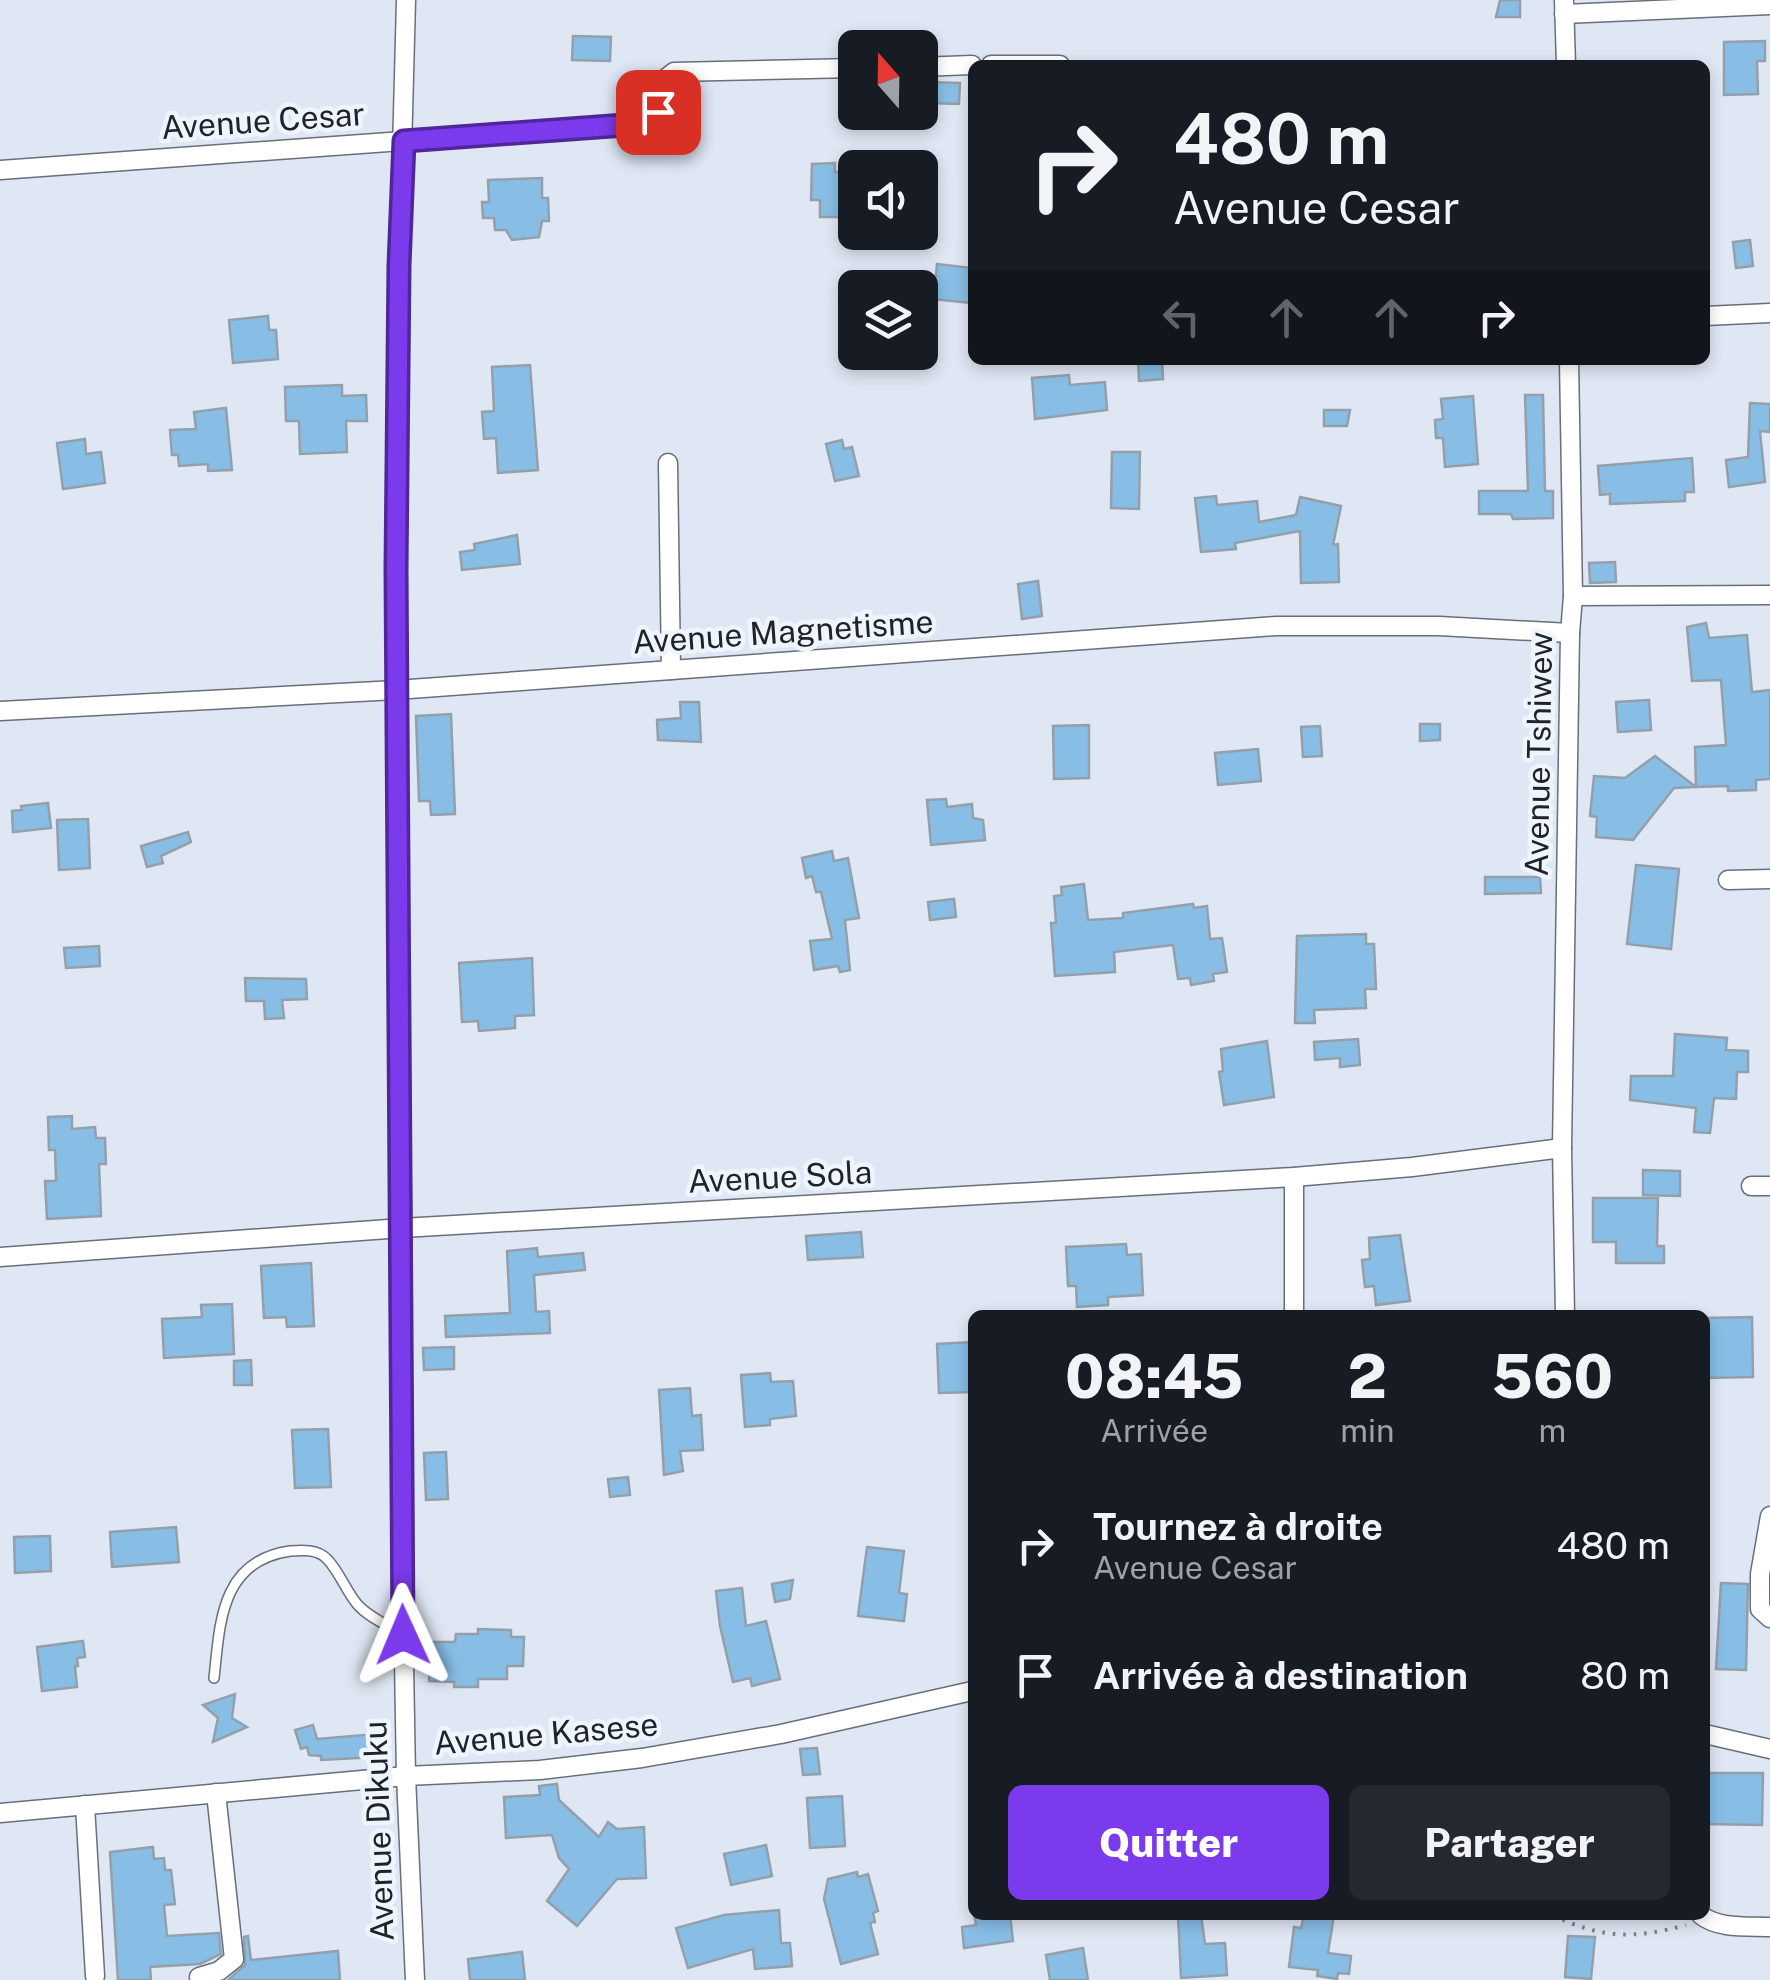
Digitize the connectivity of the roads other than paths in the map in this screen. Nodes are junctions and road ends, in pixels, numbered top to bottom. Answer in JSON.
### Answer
{"nodes":[{"id":1,"x":406,"y":0,"type":"edge"},
{"id":2,"x":1770,"y":5,"type":"edge"},
{"id":3,"x":1564,"y":7,"type":"edge"},
{"id":4,"x":1566,"y":60,"type":"edge"},
{"id":5,"x":938,"y":66,"type":"edge"},
{"id":6,"x":968,"y":66,"type":"edge"},
{"id":7,"x":838,"y":68,"type":"edge"},
{"id":8,"x":404,"y":141,"type":"junction"},
{"id":9,"x":0,"y":170,"type":"edge"},
{"id":10,"x":1770,"y":313,"type":"edge"},
{"id":11,"x":1710,"y":316,"type":"edge"},
{"id":12,"x":1569,"y":365,"type":"edge"},
{"id":13,"x":668,"y":463,"type":"dead end"},
{"id":14,"x":1770,"y":595,"type":"edge"},
{"id":15,"x":1573,"y":596,"type":"junction"},
{"id":16,"x":1570,"y":634,"type":"junction"},
{"id":17,"x":671,"y":670,"type":"junction"},
{"id":18,"x":396,"y":690,"type":"junction"},
{"id":19,"x":0,"y":711,"type":"edge"},
{"id":20,"x":1728,"y":880,"type":"dead end"},
{"id":21,"x":1770,"y":880,"type":"edge"},
{"id":22,"x":1562,"y":1148,"type":"junction"},
{"id":23,"x":1294,"y":1177,"type":"junction"},
{"id":24,"x":402,"y":1228,"type":"junction"},
{"id":25,"x":0,"y":1257,"type":"edge"},
{"id":26,"x":1294,"y":1310,"type":"edge"},
{"id":27,"x":1565,"y":1310,"type":"edge"},
{"id":28,"x":1770,"y":1516,"type":"edge"},
{"id":29,"x":1770,"y":1618,"type":"edge"},
{"id":30,"x":403,"y":1635,"type":"junction"},
{"id":31,"x":214,"y":1678,"type":"dead end"},
{"id":32,"x":968,"y":1692,"type":"edge"},
{"id":33,"x":1710,"y":1735,"type":"edge"},
{"id":34,"x":1770,"y":1750,"type":"edge"},
{"id":35,"x":406,"y":1776,"type":"junction"},
{"id":36,"x":216,"y":1794,"type":"junction"},
{"id":37,"x":85,"y":1806,"type":"junction"},
{"id":38,"x":0,"y":1813,"type":"edge"},
{"id":39,"x":1710,"y":1919,"type":"edge"},
{"id":40,"x":1770,"y":1927,"type":"edge"},
{"id":41,"x":95,"y":1976,"type":"dead end"},
{"id":42,"x":199,"y":1977,"type":"dead end"},
{"id":43,"x":416,"y":1980,"type":"edge"}],
"edges":[{"from":1,"to":8,"type":"street","name":"Avenue Dikuku"},
{"from":2,"to":3,"type":"street"},
{"from":3,"to":4,"type":"street"},
{"from":5,"to":6,"type":"street"},
{"from":7,"to":8,"type":"street","name":"Avenue Cesar"},
{"from":8,"to":9,"type":"street","name":"Avenue Cesar"},
{"from":8,"to":18,"type":"street","name":"Avenue Dikuku"},
{"from":10,"to":11,"type":"street"},
{"from":12,"to":15,"type":"street","name":"Avenue Tshiwew"},
{"from":13,"to":17,"type":"street"},
{"from":14,"to":15,"type":"street"},
{"from":15,"to":16,"type":"street","name":"Avenue Tshiwew"},
{"from":16,"to":17,"type":"street","name":"Avenue Magnetisme"},
{"from":16,"to":22,"type":"street","name":"Avenue Tshiwew"},
{"from":17,"to":18,"type":"street","name":"Avenue Magnetisme"},
{"from":18,"to":19,"type":"street","name":"Avenue Magnetisme"},
{"from":18,"to":24,"type":"street","name":"Avenue Dikuku"},
{"from":20,"to":21,"type":"street"},
{"from":22,"to":23,"type":"street","name":"Avenue Sola"},
{"from":22,"to":27,"type":"street","name":"Avenue Tshiwew"},
{"from":23,"to":24,"type":"street","name":"Avenue Sola"},
{"from":23,"to":26,"type":"street"},
{"from":24,"to":25,"type":"street","name":"Avenue Sola"},
{"from":24,"to":30,"type":"street","name":"Avenue Dikuku"},
{"from":28,"to":29,"type":"street"},
{"from":30,"to":31,"type":"lane"},
{"from":30,"to":35,"type":"street","name":"Avenue Dikuku"},
{"from":32,"to":35,"type":"street","name":"Avenue Kasese"},
{"from":33,"to":34,"type":"street"},
{"from":35,"to":36,"type":"street","name":"Avenue Kasese"},
{"from":35,"to":43,"type":"street","name":"Avenue Dikuku"},
{"from":36,"to":37,"type":"street","name":"Avenue Kasese"},
{"from":36,"to":42,"type":"street"},
{"from":37,"to":38,"type":"street","name":"Avenue Kasese"},
{"from":37,"to":41,"type":"street"},
{"from":39,"to":40,"type":"street"}]}
